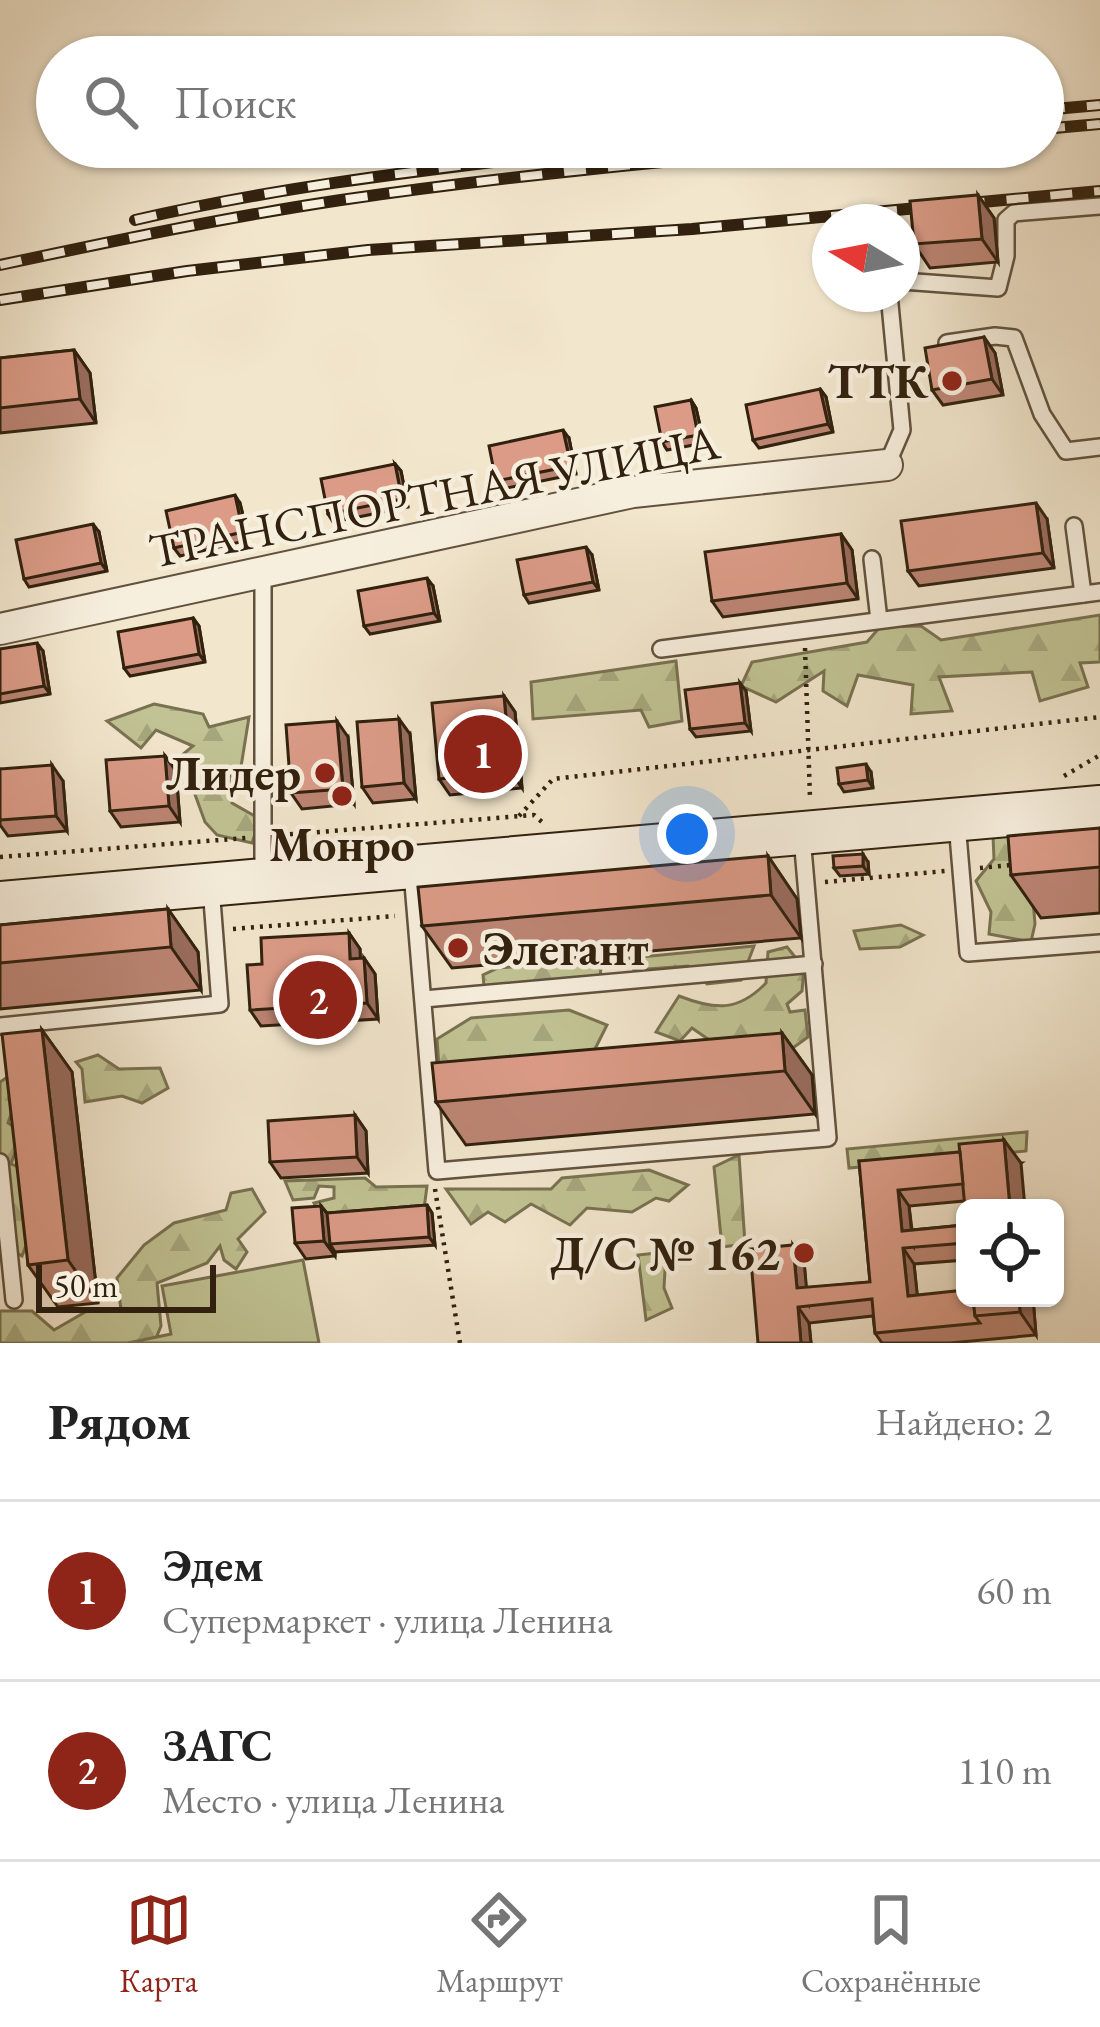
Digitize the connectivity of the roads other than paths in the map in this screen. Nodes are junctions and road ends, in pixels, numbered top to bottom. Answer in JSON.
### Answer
{"nodes":[{"id":1,"x":1100,"y":206,"type":"edge"},
{"id":2,"x":920,"y":282,"type":"edge"},
{"id":3,"x":891,"y":312,"type":"edge"},
{"id":4,"x":947,"y":343,"type":"edge"},
{"id":5,"x":1100,"y":446,"type":"edge"},
{"id":6,"x":887,"y":465,"type":"joint"},
{"id":7,"x":1074,"y":526,"type":"dead end"},
{"id":8,"x":872,"y":559,"type":"dead end"},
{"id":9,"x":263,"y":572,"type":"junction"},
{"id":10,"x":1092,"y":593,"type":"edge"},
{"id":11,"x":880,"y":620,"type":"junction"},
{"id":12,"x":0,"y":629,"type":"edge"},
{"id":13,"x":661,"y":649,"type":"dead end"},
{"id":14,"x":1100,"y":807,"type":"edge"},
{"id":15,"x":957,"y":820,"type":"junction"},
{"id":16,"x":807,"y":833,"type":"junction"},
{"id":17,"x":404,"y":864,"type":"junction"},
{"id":18,"x":309,"y":881,"type":"junction"},
{"id":19,"x":211,"y":886,"type":"junction"},
{"id":20,"x":0,"y":904,"type":"edge"},
{"id":21,"x":1100,"y":943,"type":"edge"},
{"id":22,"x":814,"y":964,"type":"junction"},
{"id":23,"x":424,"y":999,"type":"junction"},
{"id":24,"x":0,"y":1026,"type":"edge"},
{"id":25,"x":0,"y":1162,"type":"edge"},
{"id":26,"x":14,"y":1300,"type":"dead end"}],
"edges":[{"from":1,"to":2,"type":"lane"},
{"from":3,"to":6,"type":"lane"},
{"from":4,"to":5,"type":"lane"},
{"from":6,"to":9,"type":"street","name":"ТРАНСПОРТНАЯ УЛИЦА"},
{"from":7,"to":10,"type":"lane"},
{"from":8,"to":11,"type":"lane"},
{"from":9,"to":12,"type":"street","name":"ТРАНСПОРТНАЯ УЛИЦА"},
{"from":9,"to":18,"type":"lane"},
{"from":10,"to":11,"type":"lane"},
{"from":11,"to":13,"type":"lane"},
{"from":14,"to":15,"type":"main road"},
{"from":15,"to":16,"type":"main road"},
{"from":15,"to":21,"type":"lane"},
{"from":16,"to":17,"type":"main road"},
{"from":16,"to":22,"type":"lane"},
{"from":17,"to":18,"type":"main road"},
{"from":17,"to":23,"type":"lane"},
{"from":18,"to":19,"type":"main road"},
{"from":19,"to":20,"type":"main road"},
{"from":19,"to":24,"type":"lane"},
{"from":22,"to":23,"type":"lane"},
{"from":22,"to":23,"type":"lane"},
{"from":25,"to":26,"type":"lane"}]}
